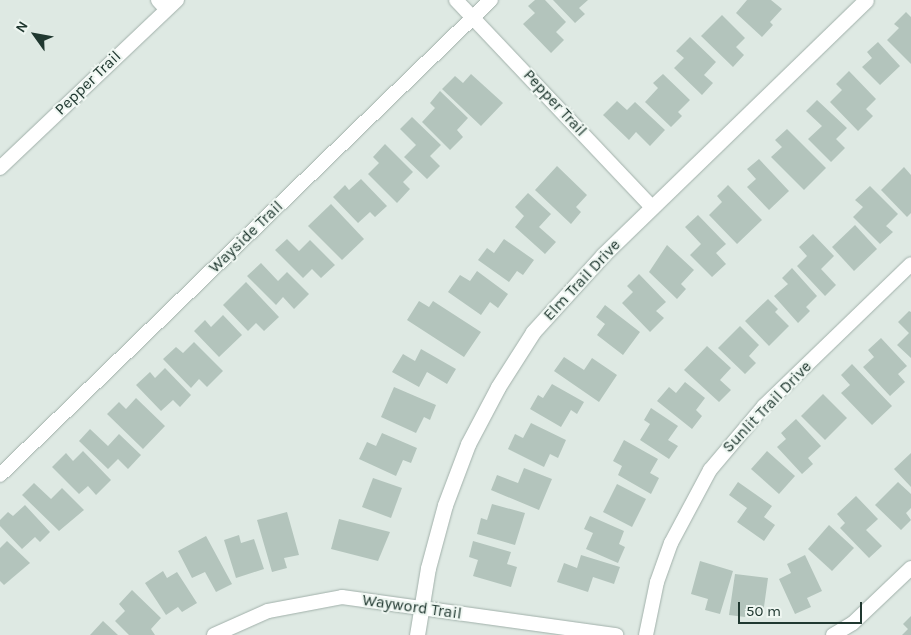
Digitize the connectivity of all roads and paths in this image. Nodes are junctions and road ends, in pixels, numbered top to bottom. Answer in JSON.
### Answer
{"nodes":[{"id":1,"x":177,"y":0,"type":"edge"},
{"id":2,"x":456,"y":0,"type":"edge"},
{"id":3,"x":492,"y":0,"type":"edge"},
{"id":4,"x":866,"y":0,"type":"edge"},
{"id":5,"x":162,"y":5,"type":"edge"},
{"id":6,"x":474,"y":17,"type":"junction"},
{"id":7,"x":0,"y":168,"type":"edge"},
{"id":8,"x":653,"y":208,"type":"junction"},
{"id":9,"x":911,"y":264,"type":"edge"},
{"id":10,"x":0,"y":474,"type":"edge"},
{"id":11,"x":911,"y":568,"type":"edge"},
{"id":12,"x":421,"y":608,"type":"junction"},
{"id":13,"x":214,"y":635,"type":"edge"},
{"id":14,"x":417,"y":635,"type":"edge"},
{"id":15,"x":616,"y":635,"type":"edge"},
{"id":16,"x":646,"y":635,"type":"edge"},
{"id":17,"x":833,"y":635,"type":"edge"}],
"edges":[{"from":1,"to":5,"type":"street","name":"Pepper Trail"},
{"from":2,"to":6,"type":"street","name":"Pepper Trail"},
{"from":3,"to":6,"type":"street","name":"Wayside Trail"},
{"from":4,"to":8,"type":"street","name":"Elm Trail Drive"},
{"from":5,"to":7,"type":"street","name":"Pepper Trail"},
{"from":6,"to":8,"type":"street","name":"Pepper Trail"},
{"from":6,"to":10,"type":"street","name":"Wayside Trail"},
{"from":8,"to":12,"type":"street","name":"Elm Trail Drive"},
{"from":9,"to":16,"type":"street","name":"Sunlit Trail Drive"},
{"from":11,"to":17,"type":"street"},
{"from":12,"to":13,"type":"street","name":"Wayword Trail"},
{"from":12,"to":14,"type":"street","name":"Elm Trail Drive"},
{"from":12,"to":15,"type":"street","name":"Wayword Trail"}]}
